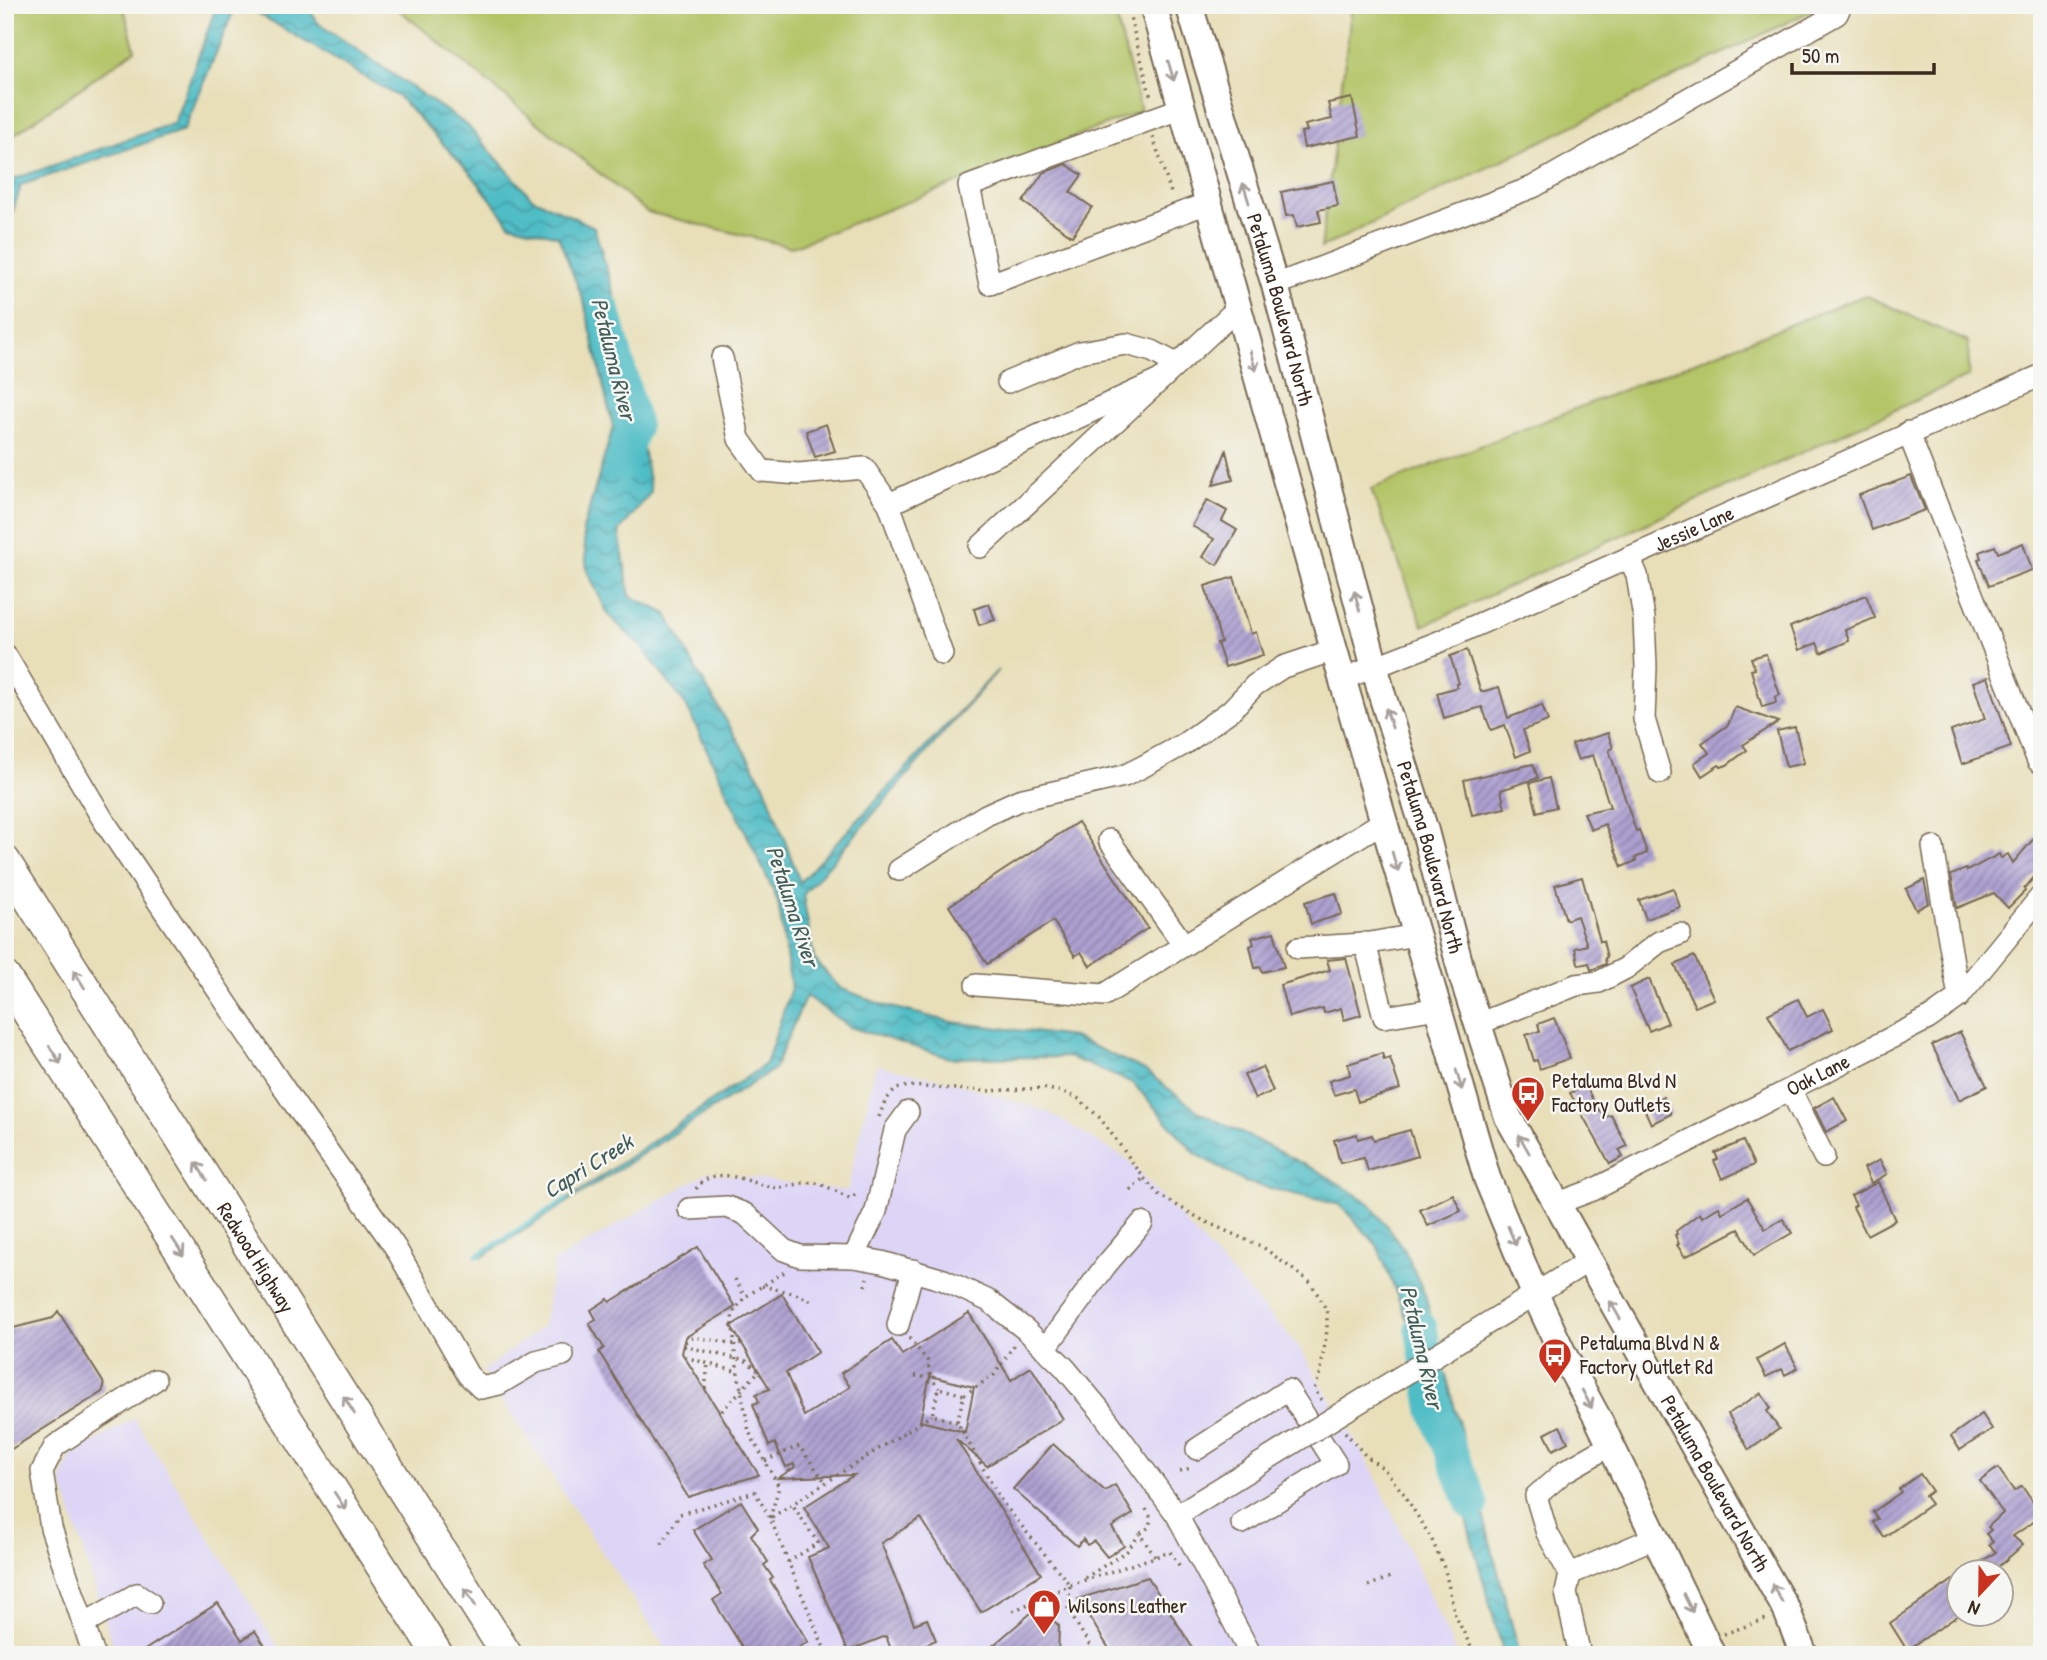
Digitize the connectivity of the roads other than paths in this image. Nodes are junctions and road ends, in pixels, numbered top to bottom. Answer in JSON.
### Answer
{"nodes":[{"id":1,"x":1153,"y":5,"type":"edge"},
{"id":2,"x":1189,"y":5,"type":"edge"},
{"id":3,"x":1841,"y":5,"type":"edge"},
{"id":4,"x":1182,"y":108,"type":"junction"},
{"id":5,"x":1208,"y":203,"type":"junction"},
{"id":6,"x":1275,"y":285,"type":"junction"},
{"id":7,"x":1238,"y":308,"type":"junction"},
{"id":8,"x":722,"y":358,"type":"dead end"},
{"id":9,"x":1176,"y":364,"type":"junction"},
{"id":10,"x":2042,"y":374,"type":"edge"},
{"id":11,"x":1160,"y":380,"type":"junction"},
{"id":12,"x":1008,"y":382,"type":"dead end"},
{"id":13,"x":1908,"y":432,"type":"junction"},
{"id":14,"x":889,"y":504,"type":"junction"},
{"id":15,"x":980,"y":547,"type":"dead end"},
{"id":16,"x":1629,"y":557,"type":"junction"},
{"id":17,"x":1334,"y":650,"type":"junction"},
{"id":18,"x":5,"y":654,"type":"edge"},
{"id":19,"x":942,"y":654,"type":"dead end"},
{"id":20,"x":1374,"y":667,"type":"junction"},
{"id":21,"x":1343,"y":678,"type":"junction"},
{"id":22,"x":2042,"y":764,"type":"edge"},
{"id":23,"x":1660,"y":774,"type":"dead end"},
{"id":24,"x":1384,"y":821,"type":"junction"},
{"id":25,"x":1110,"y":840,"type":"dead end"},
{"id":26,"x":1933,"y":848,"type":"dead end"},
{"id":27,"x":5,"y":861,"type":"edge"},
{"id":28,"x":899,"y":870,"type":"dead end"},
{"id":29,"x":2042,"y":895,"type":"edge"},
{"id":30,"x":1680,"y":934,"type":"dead end"},
{"id":31,"x":1416,"y":935,"type":"junction"},
{"id":32,"x":1366,"y":943,"type":"junction"},
{"id":33,"x":1184,"y":945,"type":"junction"},
{"id":34,"x":1298,"y":948,"type":"dead end"},
{"id":35,"x":5,"y":977,"type":"edge"},
{"id":36,"x":976,"y":985,"type":"dead end"},
{"id":37,"x":1959,"y":997,"type":"junction"},
{"id":38,"x":1437,"y":1008,"type":"junction"},
{"id":39,"x":1478,"y":1024,"type":"junction"},
{"id":40,"x":1791,"y":1091,"type":"junction"},
{"id":41,"x":908,"y":1112,"type":"dead end"},
{"id":42,"x":1824,"y":1157,"type":"dead end"},
{"id":43,"x":693,"y":1202,"type":"road end"},
{"id":44,"x":1558,"y":1203,"type":"junction"},
{"id":45,"x":1142,"y":1223,"type":"dead end"},
{"id":46,"x":1590,"y":1261,"type":"junction"},
{"id":47,"x":858,"y":1266,"type":"junction"},
{"id":48,"x":911,"y":1278,"type":"junction"},
{"id":49,"x":1535,"y":1294,"type":"junction"},
{"id":50,"x":898,"y":1325,"type":"road end"},
{"id":51,"x":1045,"y":1349,"type":"junction"},
{"id":52,"x":563,"y":1354,"type":"dead end"},
{"id":53,"x":155,"y":1380,"type":"dead end"},
{"id":54,"x":1611,"y":1445,"type":"junction"},
{"id":55,"x":1197,"y":1449,"type":"dead end"},
{"id":56,"x":1177,"y":1515,"type":"junction"},
{"id":57,"x":1242,"y":1523,"type":"dead end"},
{"id":58,"x":1656,"y":1537,"type":"junction"},
{"id":59,"x":1570,"y":1574,"type":"junction"},
{"id":60,"x":150,"y":1603,"type":"dead end"},
{"id":61,"x":84,"y":1624,"type":"junction"},
{"id":62,"x":1718,"y":1645,"type":"edge"},
{"id":63,"x":94,"y":1655,"type":"edge"},
{"id":64,"x":438,"y":1655,"type":"edge"},
{"id":65,"x":507,"y":1655,"type":"edge"},
{"id":66,"x":1251,"y":1655,"type":"edge"},
{"id":67,"x":1580,"y":1655,"type":"edge"},
{"id":68,"x":1804,"y":1655,"type":"edge"}],
"edges":[{"from":1,"to":4,"type":"main road","name":"Petaluma Boulevard North","one_way":true},
{"from":6,"to":2,"type":"main road","name":"Petaluma Boulevard North","one_way":true},
{"from":3,"to":6,"type":"street"},
{"from":4,"to":5,"type":"main road","name":"Petaluma Boulevard North"},
{"from":4,"to":5,"type":"street"},
{"from":5,"to":7,"type":"main road","name":"Petaluma Boulevard North"},
{"from":20,"to":6,"type":"main road","name":"Petaluma Boulevard North","one_way":true},
{"from":7,"to":9,"type":"street"},
{"from":7,"to":17,"type":"main road","name":"Petaluma Boulevard North","one_way":true},
{"from":8,"to":14,"type":"street"},
{"from":9,"to":11,"type":"street"},
{"from":9,"to":12,"type":"street"},
{"from":10,"to":13,"type":"street","name":"Jessie Lane"},
{"from":11,"to":14,"type":"street"},
{"from":11,"to":15,"type":"street"},
{"from":13,"to":16,"type":"street","name":"Jessie Lane"},
{"from":13,"to":22,"type":"street"},
{"from":14,"to":19,"type":"street"},
{"from":16,"to":20,"type":"street","name":"Jessie Lane"},
{"from":16,"to":23,"type":"street"},
{"from":17,"to":21,"type":"main road","name":"Petaluma Boulevard North"},
{"from":17,"to":28,"type":"street"},
{"from":18,"to":52,"type":"street"},
{"from":20,"to":21,"type":"street","name":"Jessie Lane"},
{"from":39,"to":20,"type":"main road","name":"Petaluma Boulevard North","one_way":true},
{"from":21,"to":24,"type":"main road","name":"Petaluma Boulevard North"},
{"from":24,"to":31,"type":"main road","name":"Petaluma Boulevard North","one_way":true},
{"from":24,"to":33,"type":"street"},
{"from":25,"to":33,"type":"street"},
{"from":26,"to":37,"type":"street"},
{"from":65,"to":27,"type":"highway","name":"Redwood Highway","one_way":true},
{"from":29,"to":37,"type":"street","name":"Oak Lane"},
{"from":30,"to":39,"type":"street"},
{"from":31,"to":32,"type":"street"},
{"from":31,"to":38,"type":"main road","name":"Petaluma Boulevard North"},
{"from":32,"to":34,"type":"street"},
{"from":32,"to":38,"type":"street"},
{"from":33,"to":36,"type":"street"},
{"from":35,"to":64,"type":"highway","one_way":true},
{"from":37,"to":40,"type":"street","name":"Oak Lane"},
{"from":38,"to":49,"type":"main road","name":"Petaluma Boulevard North","one_way":true},
{"from":44,"to":39,"type":"main road","name":"Petaluma Boulevard North","one_way":true},
{"from":40,"to":42,"type":"street"},
{"from":40,"to":44,"type":"street","name":"Oak Lane"},
{"from":41,"to":47,"type":"street"},
{"from":43,"to":47,"type":"street"},
{"from":44,"to":46,"type":"main road","name":"Petaluma Boulevard North"},
{"from":45,"to":51,"type":"street"},
{"from":46,"to":49,"type":"street"},
{"from":68,"to":46,"type":"main road","name":"Petaluma Boulevard North","one_way":true},
{"from":47,"to":48,"type":"street"},
{"from":48,"to":50,"type":"street"},
{"from":48,"to":51,"type":"street"},
{"from":49,"to":54,"type":"main road","name":"Petaluma Boulevard North","one_way":true},
{"from":49,"to":56,"type":"street","bridge":true},
{"from":51,"to":56,"type":"street"},
{"from":53,"to":61,"type":"street"},
{"from":54,"to":58,"type":"main road","name":"Petaluma Boulevard North"},
{"from":54,"to":59,"type":"street"},
{"from":55,"to":57,"type":"street"},
{"from":56,"to":66,"type":"street"},
{"from":58,"to":59,"type":"street"},
{"from":58,"to":62,"type":"main road","name":"Petaluma Boulevard North","one_way":true},
{"from":59,"to":67,"type":"street"},
{"from":60,"to":61,"type":"street"},
{"from":61,"to":63,"type":"street"}]}
